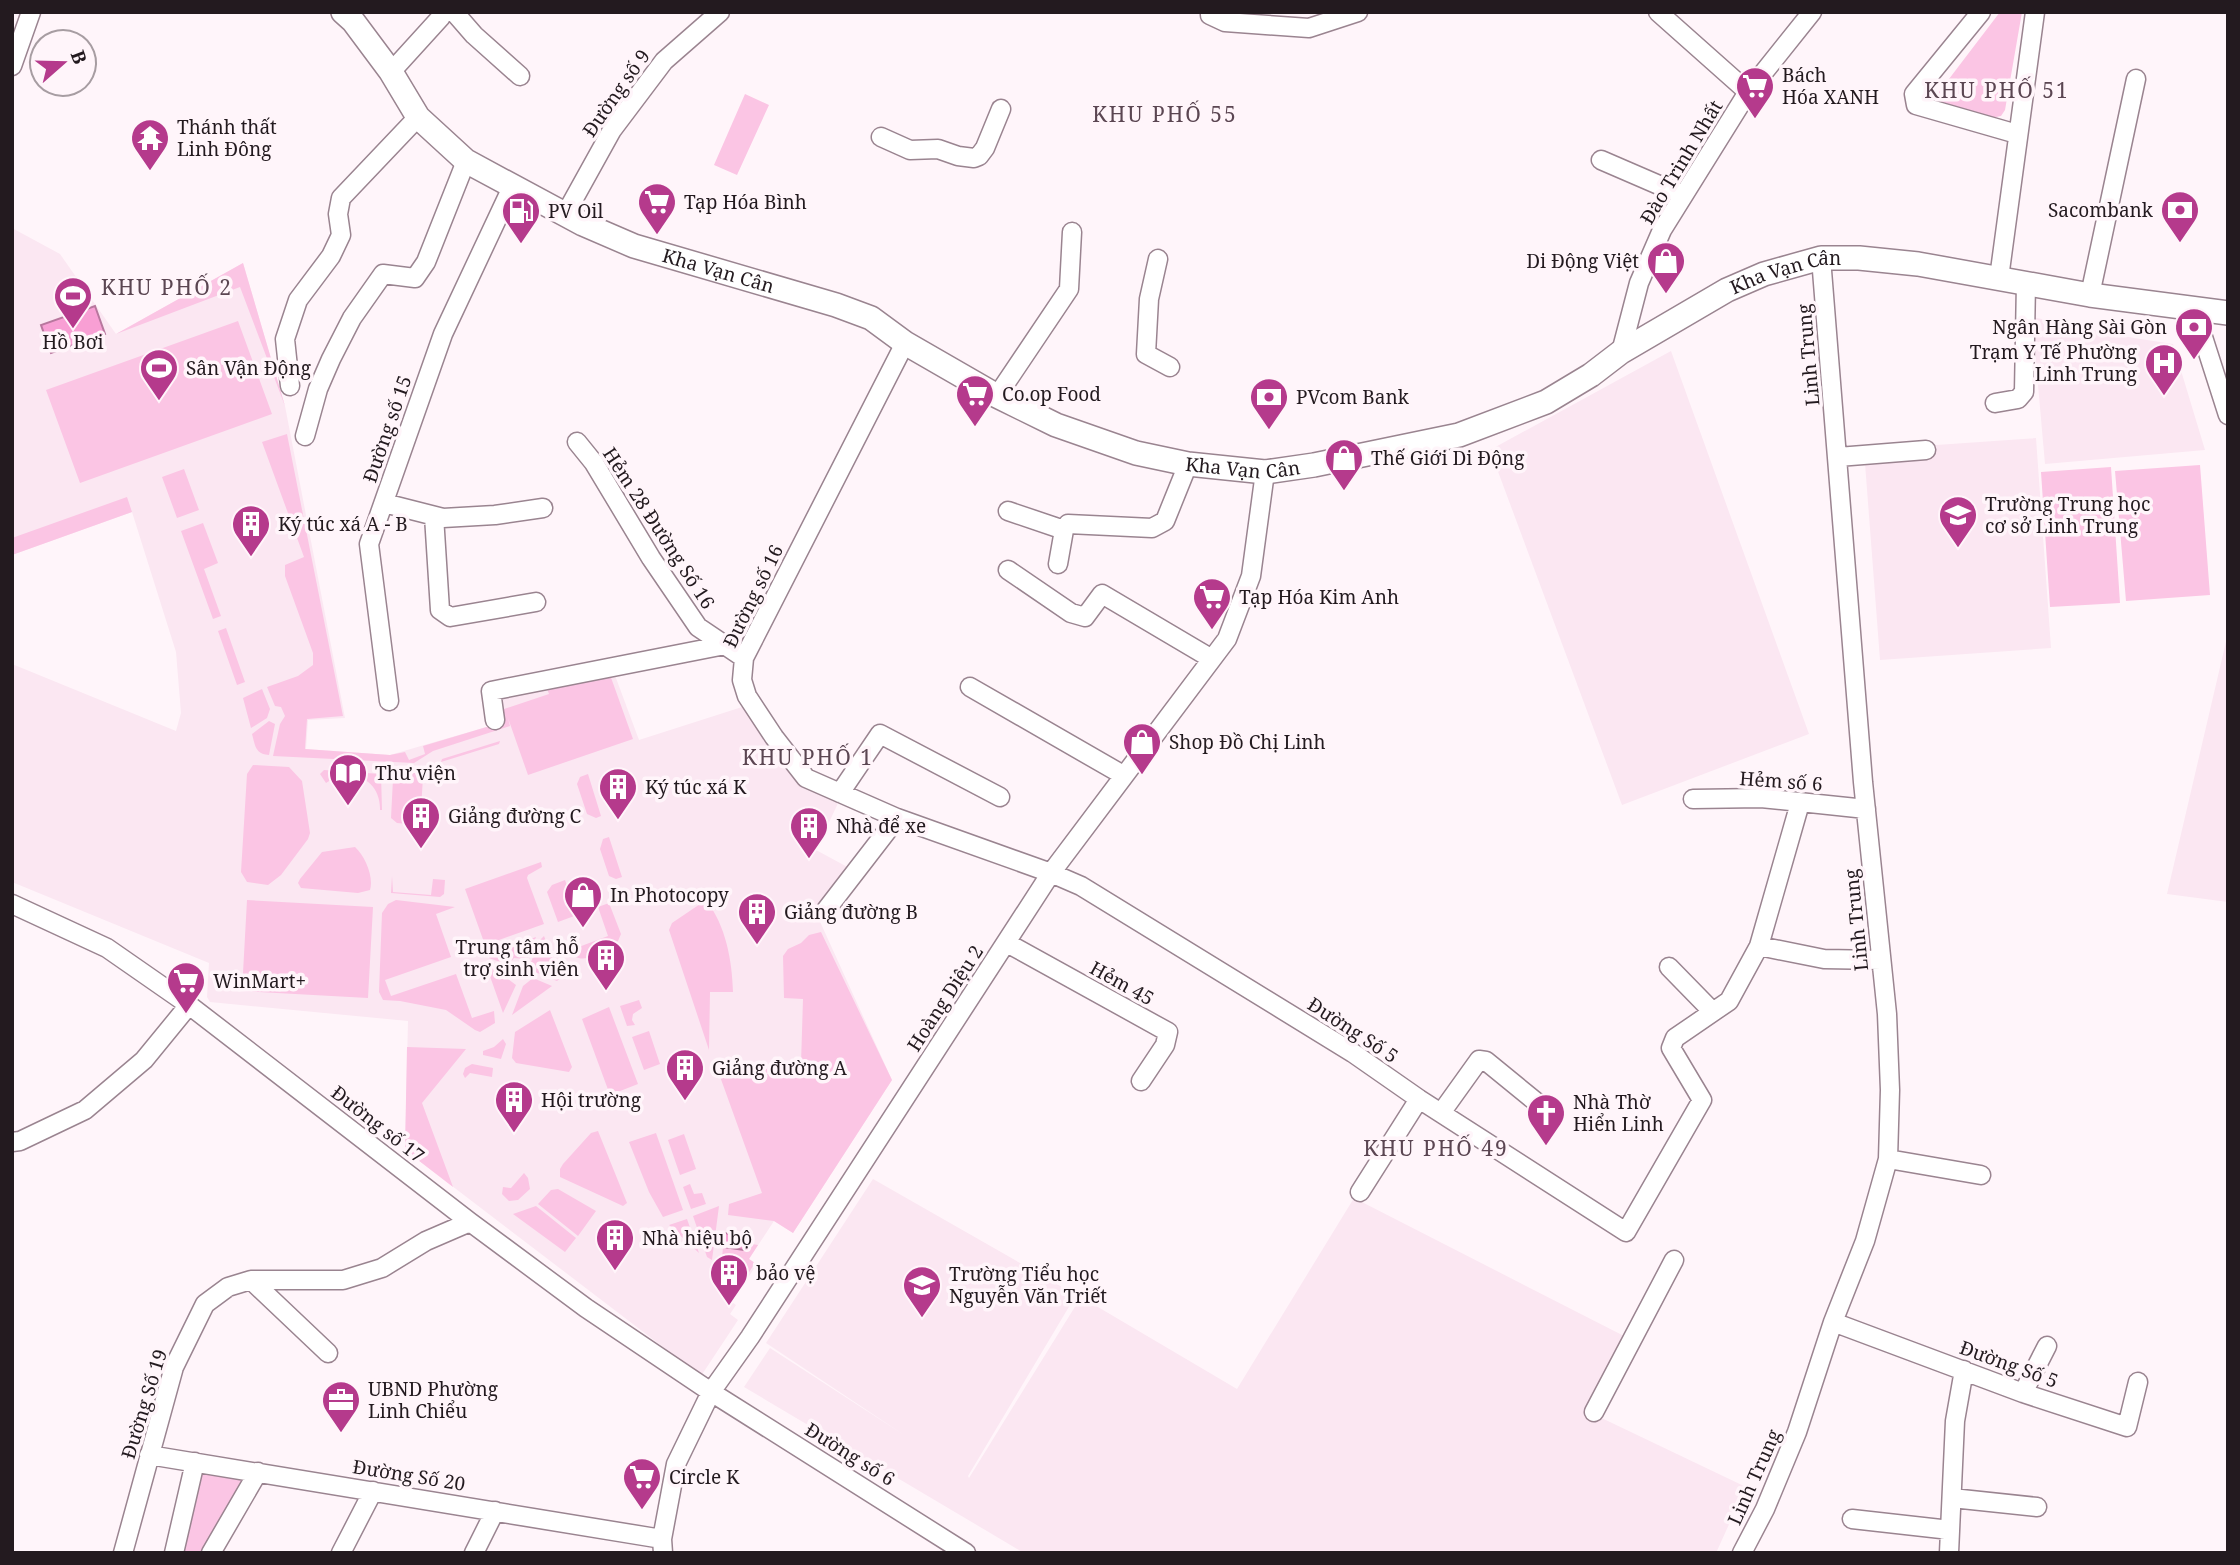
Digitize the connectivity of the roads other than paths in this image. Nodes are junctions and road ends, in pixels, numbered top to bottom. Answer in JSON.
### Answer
{"nodes":[{"id":1,"x":31,"y":12,"type":"edge"},
{"id":2,"x":441,"y":12,"type":"edge"},
{"id":3,"x":454,"y":12,"type":"edge"},
{"id":4,"x":720,"y":12,"type":"edge"},
{"id":5,"x":1358,"y":12,"type":"edge"},
{"id":6,"x":1658,"y":12,"type":"edge"},
{"id":7,"x":1811,"y":12,"type":"edge"},
{"id":8,"x":1981,"y":12,"type":"edge"},
{"id":9,"x":2035,"y":12,"type":"edge"},
{"id":10,"x":1205,"y":13,"type":"edge"},
{"id":11,"x":352,"y":15,"type":"edge"},
{"id":12,"x":12,"y":66,"type":"edge"},
{"id":13,"x":391,"y":72,"type":"junction"},
{"id":14,"x":520,"y":76,"type":"dead end"},
{"id":15,"x":2136,"y":79,"type":"dead end"},
{"id":16,"x":1748,"y":92,"type":"junction"},
{"id":17,"x":1001,"y":109,"type":"dead end"},
{"id":18,"x":418,"y":117,"type":"junction"},
{"id":19,"x":2017,"y":134,"type":"junction"},
{"id":20,"x":881,"y":137,"type":"dead end"},
{"id":21,"x":1601,"y":160,"type":"dead end"},
{"id":22,"x":466,"y":161,"type":"junction"},
{"id":23,"x":513,"y":185,"type":"junction"},
{"id":24,"x":1682,"y":195,"type":"junction"},
{"id":25,"x":566,"y":213,"type":"junction"},
{"id":26,"x":1072,"y":232,"type":"dead end"},
{"id":27,"x":1821,"y":258,"type":"junction"},
{"id":28,"x":1158,"y":259,"type":"dead end"},
{"id":29,"x":1999,"y":278,"type":"junction"},
{"id":30,"x":2026,"y":282,"type":"junction"},
{"id":31,"x":2090,"y":295,"type":"junction"},
{"id":32,"x":2194,"y":309,"type":"junction"},
{"id":33,"x":2228,"y":313,"type":"edge"},
{"id":34,"x":905,"y":343,"type":"junction"},
{"id":35,"x":1621,"y":352,"type":"junction"},
{"id":36,"x":1170,"y":367,"type":"dead end"},
{"id":37,"x":290,"y":386,"type":"dead end"},
{"id":38,"x":997,"y":396,"type":"junction"},
{"id":39,"x":1995,"y":403,"type":"dead end"},
{"id":40,"x":2228,"y":415,"type":"edge"},
{"id":41,"x":305,"y":436,"type":"dead end"},
{"id":42,"x":577,"y":442,"type":"dead end"},
{"id":43,"x":1926,"y":450,"type":"dead end"},
{"id":44,"x":1838,"y":457,"type":"junction"},
{"id":45,"x":1188,"y":464,"type":"junction"},
{"id":46,"x":1265,"y":472,"type":"junction"},
{"id":47,"x":384,"y":503,"type":"junction"},
{"id":48,"x":543,"y":508,"type":"dead end"},
{"id":49,"x":1008,"y":511,"type":"dead end"},
{"id":50,"x":434,"y":516,"type":"junction"},
{"id":51,"x":1064,"y":530,"type":"junction"},
{"id":52,"x":1058,"y":564,"type":"dead end"},
{"id":53,"x":1008,"y":570,"type":"dead end"},
{"id":54,"x":536,"y":603,"type":"dead end"},
{"id":55,"x":725,"y":645,"type":"junction"},
{"id":56,"x":744,"y":658,"type":"junction"},
{"id":57,"x":1212,"y":659,"type":"junction"},
{"id":58,"x":970,"y":687,"type":"dead end"},
{"id":59,"x":389,"y":701,"type":"dead end"},
{"id":60,"x":495,"y":720,"type":"dead end"},
{"id":61,"x":1123,"y":775,"type":"junction"},
{"id":62,"x":841,"y":793,"type":"junction"},
{"id":63,"x":1000,"y":797,"type":"dead end"},
{"id":64,"x":1693,"y":799,"type":"dead end"},
{"id":65,"x":1800,"y":803,"type":"junction"},
{"id":66,"x":1866,"y":809,"type":"junction"},
{"id":67,"x":897,"y":818,"type":"junction"},
{"id":68,"x":1051,"y":873,"type":"junction"},
{"id":69,"x":12,"y":904,"type":"edge"},
{"id":70,"x":826,"y":910,"type":"dead end"},
{"id":71,"x":1007,"y":943,"type":"junction"},
{"id":72,"x":1759,"y":946,"type":"junction"},
{"id":73,"x":1881,"y":960,"type":"junction"},
{"id":74,"x":1670,"y":967,"type":"dead end"},
{"id":75,"x":189,"y":1005,"type":"junction"},
{"id":76,"x":1713,"y":1012,"type":"junction"},
{"id":77,"x":1141,"y":1081,"type":"dead end"},
{"id":78,"x":1419,"y":1099,"type":"junction"},
{"id":79,"x":1546,"y":1110,"type":"dead end"},
{"id":80,"x":1441,"y":1113,"type":"junction"},
{"id":81,"x":12,"y":1142,"type":"edge"},
{"id":82,"x":1888,"y":1159,"type":"junction"},
{"id":83,"x":1981,"y":1175,"type":"dead end"},
{"id":84,"x":1360,"y":1192,"type":"dead end"},
{"id":85,"x":470,"y":1222,"type":"junction"},
{"id":86,"x":1674,"y":1260,"type":"dead end"},
{"id":87,"x":251,"y":1280,"type":"junction"},
{"id":88,"x":1833,"y":1322,"type":"junction"},
{"id":89,"x":2047,"y":1346,"type":"dead end"},
{"id":90,"x":328,"y":1353,"type":"dead end"},
{"id":91,"x":1964,"y":1370,"type":"junction"},
{"id":92,"x":2138,"y":1382,"type":"dead end"},
{"id":93,"x":711,"y":1392,"type":"junction"},
{"id":94,"x":2023,"y":1393,"type":"junction"},
{"id":95,"x":1594,"y":1412,"type":"dead end"},
{"id":96,"x":149,"y":1455,"type":"junction"},
{"id":97,"x":195,"y":1462,"type":"junction"},
{"id":98,"x":258,"y":1472,"type":"junction"},
{"id":99,"x":373,"y":1491,"type":"junction"},
{"id":100,"x":1952,"y":1498,"type":"junction"},
{"id":101,"x":2037,"y":1507,"type":"dead end"},
{"id":102,"x":495,"y":1511,"type":"junction"},
{"id":103,"x":1852,"y":1519,"type":"dead end"},
{"id":104,"x":1950,"y":1530,"type":"junction"},
{"id":105,"x":663,"y":1546,"type":"edge"},
{"id":106,"x":123,"y":1553,"type":"edge"},
{"id":107,"x":174,"y":1553,"type":"edge"},
{"id":108,"x":211,"y":1553,"type":"edge"},
{"id":109,"x":341,"y":1553,"type":"edge"},
{"id":110,"x":474,"y":1553,"type":"edge"},
{"id":111,"x":966,"y":1553,"type":"edge"},
{"id":112,"x":1742,"y":1553,"type":"edge"},
{"id":113,"x":1949,"y":1553,"type":"edge"}],
"edges":[{"from":1,"to":12,"type":"street"},
{"from":2,"to":13,"type":"street"},
{"from":3,"to":14,"type":"street"},
{"from":4,"to":25,"type":"street","name":"Đường số 9"},
{"from":5,"to":10,"type":"street"},
{"from":6,"to":16,"type":"street"},
{"from":7,"to":16,"type":"street","name":"Đào Trinh Nhất"},
{"from":8,"to":19,"type":"street"},
{"from":9,"to":19,"type":"street"},
{"from":11,"to":13,"type":"main road","name":"Kha Vạn Cân"},
{"from":13,"to":18,"type":"main road","name":"Kha Vạn Cân"},
{"from":15,"to":31,"type":"street"},
{"from":16,"to":24,"type":"street","name":"Đào Trinh Nhất"},
{"from":17,"to":20,"type":"street"},
{"from":18,"to":22,"type":"main road","name":"Kha Vạn Cân"},
{"from":18,"to":37,"type":"street"},
{"from":19,"to":29,"type":"street"},
{"from":21,"to":24,"type":"street"},
{"from":22,"to":23,"type":"main road","name":"Kha Vạn Cân"},
{"from":22,"to":41,"type":"street"},
{"from":23,"to":25,"type":"main road","name":"Kha Vạn Cân"},
{"from":23,"to":47,"type":"street","name":"Đường số 15"},
{"from":24,"to":35,"type":"street","name":"Đào Trinh Nhất"},
{"from":25,"to":34,"type":"main road","name":"Kha Vạn Cân"},
{"from":26,"to":38,"type":"street"},
{"from":27,"to":29,"type":"main road","name":"Kha Vạn Cân"},
{"from":27,"to":35,"type":"main road","name":"Kha Vạn Cân"},
{"from":27,"to":44,"type":"street","name":"Linh Trung"},
{"from":28,"to":36,"type":"street"},
{"from":29,"to":30,"type":"main road","name":"Kha Vạn Cân"},
{"from":30,"to":31,"type":"main road","name":"Kha Vạn Cân"},
{"from":30,"to":39,"type":"street"},
{"from":31,"to":32,"type":"main road","name":"Kha Vạn Cân"},
{"from":32,"to":33,"type":"main road","name":"Kha Vạn Cân"},
{"from":32,"to":40,"type":"street"},
{"from":34,"to":38,"type":"main road","name":"Kha Vạn Cân"},
{"from":34,"to":56,"type":"street","name":"Đường số 16"},
{"from":35,"to":46,"type":"main road","name":"Kha Vạn Cân"},
{"from":38,"to":45,"type":"main road","name":"Kha Vạn Cân"},
{"from":42,"to":55,"type":"street","name":"Hẻm 28 Đường Số 16"},
{"from":43,"to":44,"type":"street"},
{"from":44,"to":66,"type":"street","name":"Linh Trung"},
{"from":45,"to":46,"type":"main road","name":"Kha Vạn Cân"},
{"from":45,"to":51,"type":"street"},
{"from":46,"to":57,"type":"street","name":"Hoàng Diệu 2"},
{"from":47,"to":50,"type":"street"},
{"from":47,"to":59,"type":"street","name":"Đường số 15"},
{"from":48,"to":50,"type":"street"},
{"from":49,"to":51,"type":"street"},
{"from":50,"to":54,"type":"street"},
{"from":51,"to":52,"type":"street"},
{"from":53,"to":57,"type":"street"},
{"from":55,"to":56,"type":"street","name":"Hẻm 28 Đường Số 16"},
{"from":55,"to":60,"type":"street"},
{"from":56,"to":62,"type":"street","name":"Đường số 16"},
{"from":57,"to":61,"type":"street","name":"Hoàng Diệu 2"},
{"from":58,"to":61,"type":"street"},
{"from":61,"to":68,"type":"street","name":"Hoàng Diệu 2"},
{"from":62,"to":63,"type":"street"},
{"from":62,"to":67,"type":"street","name":"Đường số 16"},
{"from":64,"to":65,"type":"street","name":"Hẻm số 6"},
{"from":65,"to":66,"type":"street","name":"Hẻm số 6"},
{"from":65,"to":72,"type":"street"},
{"from":66,"to":73,"type":"street","name":"Linh Trung"},
{"from":67,"to":68,"type":"street","name":"Đường số 16"},
{"from":67,"to":70,"type":"street"},
{"from":68,"to":71,"type":"street","name":"Hoàng Diệu 2"},
{"from":68,"to":78,"type":"street","name":"Đường Số 5"},
{"from":69,"to":75,"type":"street","name":"Đường số 17"},
{"from":71,"to":77,"type":"street","name":"Hẻm 45"},
{"from":71,"to":93,"type":"street","name":"Hoàng Diệu 2"},
{"from":72,"to":73,"type":"street"},
{"from":72,"to":76,"type":"street"},
{"from":73,"to":82,"type":"street","name":"Linh Trung"},
{"from":74,"to":76,"type":"street"},
{"from":75,"to":81,"type":"street"},
{"from":75,"to":85,"type":"street","name":"Đường số 17"},
{"from":76,"to":80,"type":"street","name":"Đường Số 5"},
{"from":78,"to":80,"type":"street","name":"Đường Số 5"},
{"from":78,"to":84,"type":"street"},
{"from":79,"to":80,"type":"street"},
{"from":82,"to":83,"type":"street"},
{"from":82,"to":88,"type":"street","name":"Linh Trung"},
{"from":85,"to":87,"type":"street","name":"Đường Số 19"},
{"from":85,"to":93,"type":"street","name":"Đường số 17"},
{"from":86,"to":95,"type":"street"},
{"from":87,"to":90,"type":"street"},
{"from":87,"to":96,"type":"street","name":"Đường Số 19"},
{"from":88,"to":91,"type":"street","name":"Đường Số 5"},
{"from":88,"to":112,"type":"street","name":"Linh Trung"},
{"from":89,"to":94,"type":"street"},
{"from":91,"to":94,"type":"street","name":"Đường Số 5"},
{"from":91,"to":100,"type":"street"},
{"from":92,"to":94,"type":"street","name":"Đường Số 5"},
{"from":93,"to":105,"type":"street","name":"Hoàng Diệu 2"},
{"from":93,"to":111,"type":"street","name":"Đường số 6"},
{"from":96,"to":97,"type":"street","name":"Đường Số 20"},
{"from":96,"to":106,"type":"street","name":"Đường Số 19"},
{"from":97,"to":98,"type":"street","name":"Đường Số 20"},
{"from":97,"to":107,"type":"street"},
{"from":98,"to":99,"type":"street","name":"Đường Số 20"},
{"from":98,"to":108,"type":"street"},
{"from":99,"to":102,"type":"street","name":"Đường Số 20"},
{"from":99,"to":109,"type":"street"},
{"from":100,"to":101,"type":"street"},
{"from":100,"to":104,"type":"street"},
{"from":102,"to":105,"type":"street","name":"Đường Số 20"},
{"from":102,"to":110,"type":"street"},
{"from":103,"to":104,"type":"street"},
{"from":104,"to":113,"type":"street"}]}
